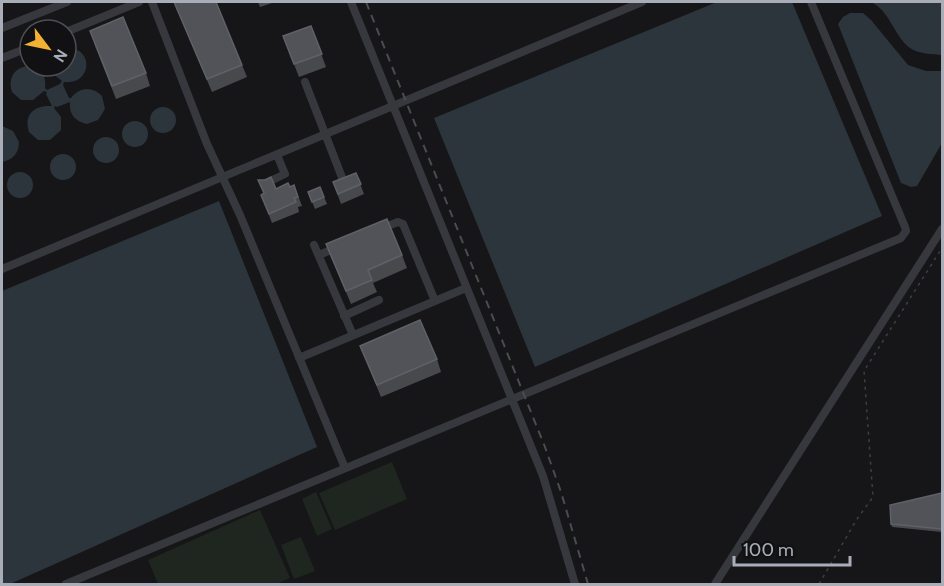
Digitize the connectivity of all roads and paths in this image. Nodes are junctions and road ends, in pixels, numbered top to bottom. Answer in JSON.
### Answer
{"nodes":[{"id":1,"x":67,"y":2,"type":"edge"},
{"id":2,"x":139,"y":2,"type":"edge"},
{"id":3,"x":153,"y":2,"type":"edge"},
{"id":4,"x":351,"y":2,"type":"edge"},
{"id":5,"x":642,"y":2,"type":"edge"},
{"id":6,"x":811,"y":2,"type":"edge"},
{"id":7,"x":78,"y":27,"type":"edge"},
{"id":8,"x":2,"y":28,"type":"edge"},
{"id":9,"x":18,"y":52,"type":"edge"},
{"id":10,"x":2,"y":58,"type":"edge"},
{"id":11,"x":304,"y":82,"type":"dead end"},
{"id":12,"x":393,"y":105,"type":"junction"},
{"id":13,"x":325,"y":134,"type":"junction"},
{"id":14,"x":277,"y":155,"type":"junction"},
{"id":15,"x":223,"y":178,"type":"junction"},
{"id":16,"x":343,"y":180,"type":"edge"},
{"id":17,"x":266,"y":183,"type":"edge"},
{"id":18,"x":942,"y":229,"type":"edge"},
{"id":19,"x":368,"y":235,"type":"edge"},
{"id":20,"x":348,"y":243,"type":"edge"},
{"id":21,"x":314,"y":245,"type":"dead end"},
{"id":22,"x":942,"y":248,"type":"edge"},
{"id":23,"x":319,"y":255,"type":"junction"},
{"id":24,"x":2,"y":269,"type":"edge"},
{"id":25,"x":466,"y":288,"type":"junction"},
{"id":26,"x":379,"y":300,"type":"dead end"},
{"id":27,"x":435,"y":301,"type":"junction"},
{"id":28,"x":344,"y":316,"type":"junction"},
{"id":29,"x":353,"y":335,"type":"junction"},
{"id":30,"x":299,"y":358,"type":"junction"},
{"id":31,"x":512,"y":400,"type":"junction"},
{"id":32,"x":345,"y":468,"type":"junction"},
{"id":33,"x":66,"y":585,"type":"edge"},
{"id":34,"x":575,"y":585,"type":"edge"},
{"id":35,"x":715,"y":585,"type":"edge"},
{"id":36,"x":819,"y":585,"type":"edge"}],
"edges":[{"from":1,"to":8,"type":"street"},
{"from":2,"to":7,"type":"street"},
{"from":3,"to":15,"type":"street"},
{"from":4,"to":12,"type":"street"},
{"from":5,"to":12,"type":"street"},
{"from":6,"to":31,"type":"street"},
{"from":9,"to":10,"type":"street"},
{"from":11,"to":13,"type":"street"},
{"from":12,"to":13,"type":"street"},
{"from":12,"to":25,"type":"street"},
{"from":13,"to":14,"type":"street"},
{"from":13,"to":16,"type":"street"},
{"from":14,"to":15,"type":"street"},
{"from":14,"to":17,"type":"street"},
{"from":15,"to":24,"type":"street"},
{"from":15,"to":30,"type":"street"},
{"from":18,"to":35,"type":"street"},
{"from":19,"to":27,"type":"street"},
{"from":20,"to":23,"type":"street"},
{"from":21,"to":23,"type":"street"},
{"from":22,"to":36,"type":"path"},
{"from":23,"to":28,"type":"street"},
{"from":25,"to":27,"type":"street"},
{"from":25,"to":31,"type":"street"},
{"from":26,"to":28,"type":"street"},
{"from":27,"to":29,"type":"street"},
{"from":28,"to":29,"type":"street"},
{"from":29,"to":30,"type":"street"},
{"from":30,"to":32,"type":"street"},
{"from":31,"to":32,"type":"street"},
{"from":31,"to":34,"type":"street"},
{"from":32,"to":33,"type":"street"}]}
